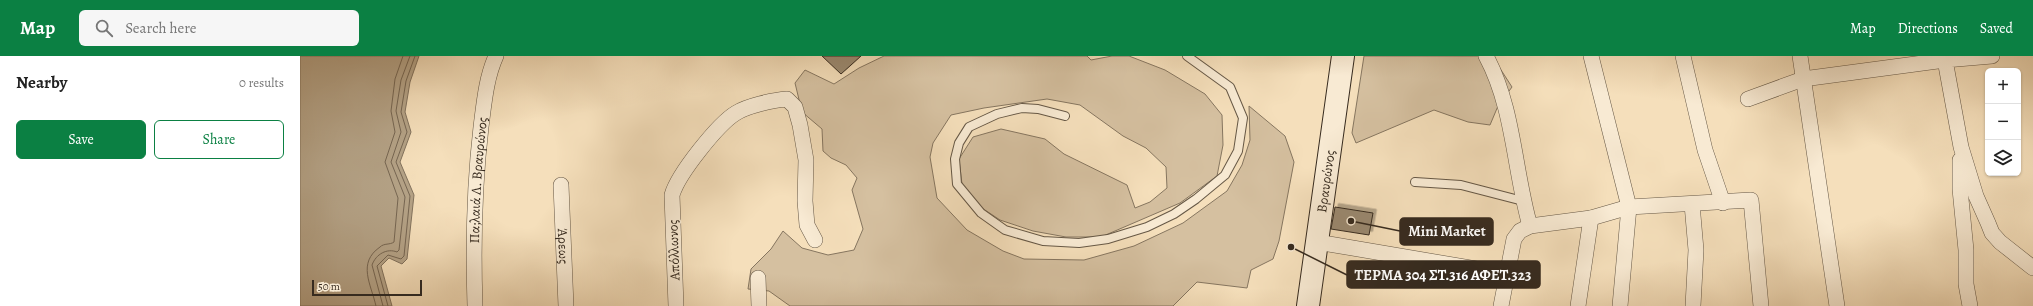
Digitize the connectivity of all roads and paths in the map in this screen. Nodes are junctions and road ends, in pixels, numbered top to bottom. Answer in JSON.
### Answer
{"nodes":[{"id":1,"x":496,"y":56,"type":"edge"},
{"id":2,"x":1187,"y":56,"type":"edge"},
{"id":3,"x":1343,"y":56,"type":"edge"},
{"id":4,"x":1486,"y":56,"type":"edge"},
{"id":5,"x":1591,"y":56,"type":"edge"},
{"id":6,"x":1683,"y":56,"type":"edge"},
{"id":7,"x":1800,"y":56,"type":"edge"},
{"id":8,"x":1992,"y":56,"type":"edge"},
{"id":9,"x":1945,"y":58,"type":"edge"},
{"id":10,"x":1803,"y":79,"type":"junction"},
{"id":11,"x":1748,"y":99,"type":"dead end"},
{"id":12,"x":1065,"y":116,"type":"dead end"},
{"id":13,"x":1960,"y":148,"type":"junction"},
{"id":14,"x":1415,"y":182,"type":"dead end"},
{"id":15,"x":561,"y":185,"type":"dead end"},
{"id":16,"x":1523,"y":201,"type":"junction"},
{"id":17,"x":1723,"y":203,"type":"junction"},
{"id":18,"x":1692,"y":204,"type":"junction"},
{"id":19,"x":1629,"y":206,"type":"junction"},
{"id":20,"x":1590,"y":218,"type":"junction"},
{"id":21,"x":1530,"y":226,"type":"junction"},
{"id":22,"x":815,"y":240,"type":"dead end"},
{"id":23,"x":1317,"y":242,"type":"junction"},
{"id":24,"x":2033,"y":268,"type":"edge"},
{"id":25,"x":1506,"y":274,"type":"junction"},
{"id":26,"x":758,"y":278,"type":"dead end"},
{"id":27,"x":475,"y":306,"type":"edge"},
{"id":28,"x":566,"y":306,"type":"edge"},
{"id":29,"x":676,"y":306,"type":"edge"},
{"id":30,"x":758,"y":306,"type":"edge"},
{"id":31,"x":1308,"y":306,"type":"edge"},
{"id":32,"x":1501,"y":306,"type":"edge"},
{"id":33,"x":1578,"y":306,"type":"edge"},
{"id":34,"x":1620,"y":306,"type":"edge"},
{"id":35,"x":1693,"y":306,"type":"edge"},
{"id":36,"x":1761,"y":306,"type":"edge"},
{"id":37,"x":1837,"y":306,"type":"edge"},
{"id":38,"x":1970,"y":306,"type":"edge"}],
"edges":[{"from":1,"to":27,"type":"street","name":"Πα;λαιά Λ. Βραυρώνος"},
{"from":2,"to":12,"type":"lane"},
{"from":3,"to":23,"type":"main road","name":"Βραυρώνος"},
{"from":4,"to":16,"type":"street"},
{"from":5,"to":19,"type":"street"},
{"from":6,"to":17,"type":"street"},
{"from":7,"to":10,"type":"street"},
{"from":8,"to":9,"type":"street"},
{"from":9,"to":10,"type":"street"},
{"from":9,"to":13,"type":"street"},
{"from":10,"to":11,"type":"street"},
{"from":10,"to":37,"type":"street"},
{"from":13,"to":24,"type":"street"},
{"from":13,"to":38,"type":"street"},
{"from":14,"to":16,"type":"lane"},
{"from":15,"to":28,"type":"street","name":"Άρεως"},
{"from":16,"to":21,"type":"street"},
{"from":17,"to":18,"type":"street"},
{"from":17,"to":36,"type":"street"},
{"from":18,"to":19,"type":"street"},
{"from":18,"to":35,"type":"street"},
{"from":19,"to":20,"type":"street"},
{"from":19,"to":34,"type":"street"},
{"from":20,"to":21,"type":"street"},
{"from":20,"to":33,"type":"street"},
{"from":21,"to":25,"type":"street"},
{"from":22,"to":29,"type":"street","name":"Απόλλωνος"},
{"from":23,"to":25,"type":"street"},
{"from":23,"to":31,"type":"main road","name":"Βραυρώνος"},
{"from":25,"to":32,"type":"street"},
{"from":26,"to":30,"type":"street"}]}
